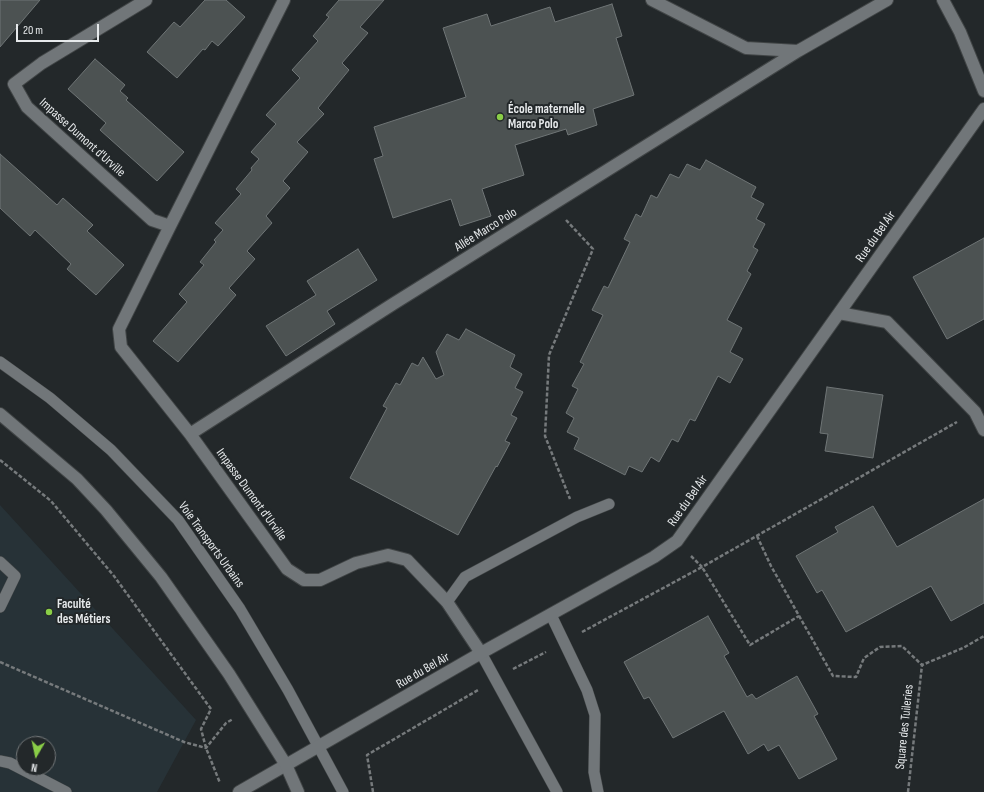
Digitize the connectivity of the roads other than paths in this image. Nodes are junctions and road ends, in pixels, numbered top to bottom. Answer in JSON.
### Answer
{"nodes":[{"id":1,"x":146,"y":0,"type":"edge"},
{"id":2,"x":284,"y":0,"type":"edge"},
{"id":3,"x":652,"y":0,"type":"edge"},
{"id":4,"x":887,"y":0,"type":"edge"},
{"id":5,"x":943,"y":0,"type":"edge"},
{"id":6,"x":798,"y":51,"type":"junction"},
{"id":7,"x":984,"y":91,"type":"edge"},
{"id":8,"x":984,"y":109,"type":"edge"},
{"id":9,"x":170,"y":226,"type":"junction"},
{"id":10,"x":839,"y":313,"type":"junction"},
{"id":11,"x":0,"y":362,"type":"edge"},
{"id":12,"x":0,"y":414,"type":"edge"},
{"id":13,"x":984,"y":430,"type":"edge"},
{"id":14,"x":190,"y":434,"type":"junction"},
{"id":15,"x":609,"y":504,"type":"dead end"},
{"id":16,"x":0,"y":562,"type":"edge"},
{"id":17,"x":447,"y":602,"type":"junction"},
{"id":18,"x":0,"y":607,"type":"edge"},
{"id":19,"x":551,"y":615,"type":"junction"},
{"id":20,"x":481,"y":653,"type":"junction"},
{"id":21,"x":318,"y":746,"type":"junction"},
{"id":22,"x":0,"y":761,"type":"edge"},
{"id":23,"x":286,"y":765,"type":"junction"},
{"id":24,"x":66,"y":792,"type":"edge"},
{"id":25,"x":239,"y":792,"type":"edge"},
{"id":26,"x":298,"y":792,"type":"edge"},
{"id":27,"x":343,"y":792,"type":"edge"},
{"id":28,"x":557,"y":792,"type":"edge"},
{"id":29,"x":598,"y":792,"type":"edge"}],
"edges":[{"from":1,"to":9,"type":"street","name":"Impasse Dumont d'Urville"},
{"from":2,"to":9,"type":"street","name":"Impasse Dumont d'Urville"},
{"from":3,"to":6,"type":"street"},
{"from":4,"to":6,"type":"street","name":"Allée Marco Polo"},
{"from":5,"to":7,"type":"street"},
{"from":6,"to":14,"type":"street","name":"Allée Marco Polo"},
{"from":8,"to":10,"type":"street","name":"Rue du Bel Air"},
{"from":9,"to":14,"type":"street","name":"Impasse Dumont d'Urville"},
{"from":10,"to":13,"type":"street"},
{"from":10,"to":19,"type":"street","name":"Rue du Bel Air"},
{"from":11,"to":21,"type":"lane","name":"Voie Transports Urbains"},
{"from":12,"to":23,"type":"street"},
{"from":14,"to":17,"type":"street","name":"Impasse Dumont d'Urville"},
{"from":15,"to":17,"type":"lane"},
{"from":16,"to":18,"type":"lane"},
{"from":17,"to":20,"type":"street","name":"Impasse Dumont d'Urville"},
{"from":19,"to":20,"type":"street","name":"Rue du Bel Air"},
{"from":19,"to":29,"type":"lane"},
{"from":20,"to":21,"type":"street","name":"Rue du Bel Air"},
{"from":20,"to":28,"type":"lane"},
{"from":21,"to":23,"type":"street","name":"Rue du Bel Air"},
{"from":21,"to":27,"type":"lane","name":"Voie Transports Urbains"},
{"from":22,"to":24,"type":"lane"},
{"from":23,"to":25,"type":"street","name":"Rue du Bel Air"},
{"from":23,"to":26,"type":"street"}]}
